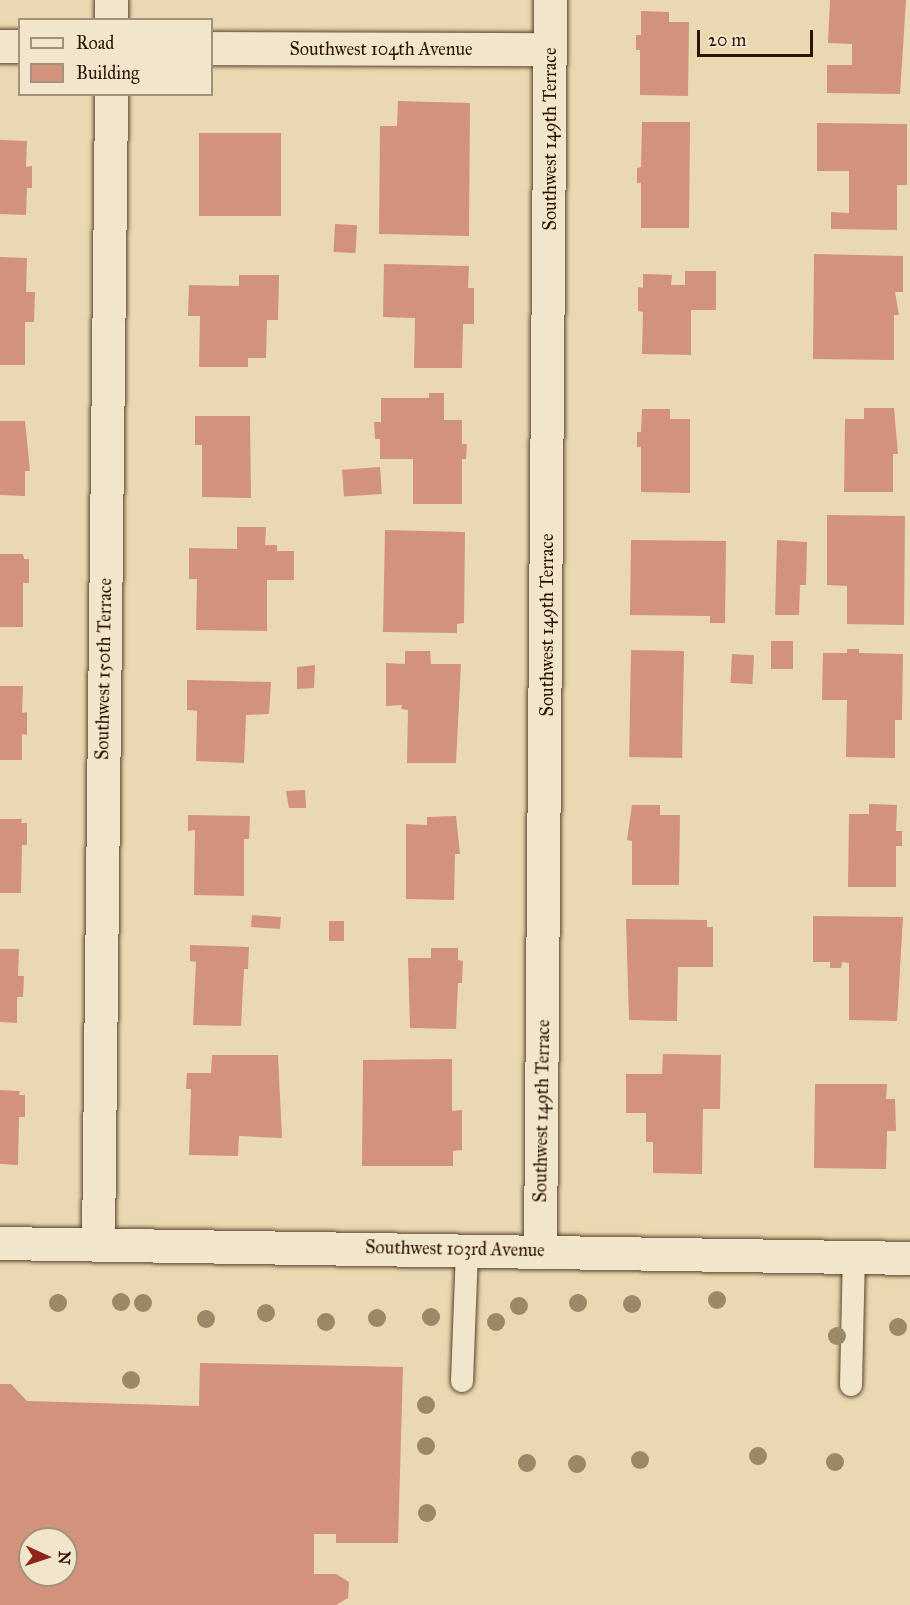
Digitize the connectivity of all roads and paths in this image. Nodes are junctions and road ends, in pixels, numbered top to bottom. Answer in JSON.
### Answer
{"nodes":[{"id":1,"x":111,"y":0,"type":"edge"},
{"id":2,"x":550,"y":0,"type":"edge"},
{"id":3,"x":111,"y":18,"type":"edge"},
{"id":4,"x":0,"y":46,"type":"edge"},
{"id":5,"x":18,"y":46,"type":"edge"},
{"id":6,"x":213,"y":48,"type":"edge"},
{"id":7,"x":550,"y":49,"type":"junction"},
{"id":8,"x":111,"y":96,"type":"edge"},
{"id":9,"x":0,"y":1243,"type":"edge"},
{"id":10,"x":98,"y":1244,"type":"junction"},
{"id":11,"x":467,"y":1249,"type":"junction"},
{"id":12,"x":540,"y":1250,"type":"junction"},
{"id":13,"x":855,"y":1257,"type":"junction"},
{"id":14,"x":910,"y":1258,"type":"edge"},
{"id":15,"x":462,"y":1381,"type":"dead end"},
{"id":16,"x":851,"y":1384,"type":"dead end"}],
"edges":[{"from":1,"to":3,"type":"street"},
{"from":2,"to":7,"type":"street","name":"Southwest 149th Terrace"},
{"from":4,"to":5,"type":"street"},
{"from":6,"to":7,"type":"street","name":"Southwest 104th Avenue"},
{"from":7,"to":12,"type":"street","name":"Southwest 149th Terrace"},
{"from":8,"to":10,"type":"street","name":"Southwest 150th Terrace"},
{"from":9,"to":10,"type":"street","name":"Southwest 103rd Avenue"},
{"from":10,"to":11,"type":"street","name":"Southwest 103rd Avenue"},
{"from":11,"to":12,"type":"street","name":"Southwest 103rd Avenue"},
{"from":11,"to":15,"type":"lane"},
{"from":12,"to":13,"type":"street","name":"Southwest 103rd Avenue"},
{"from":13,"to":14,"type":"street","name":"Southwest 103rd Avenue"},
{"from":13,"to":16,"type":"lane"}]}
